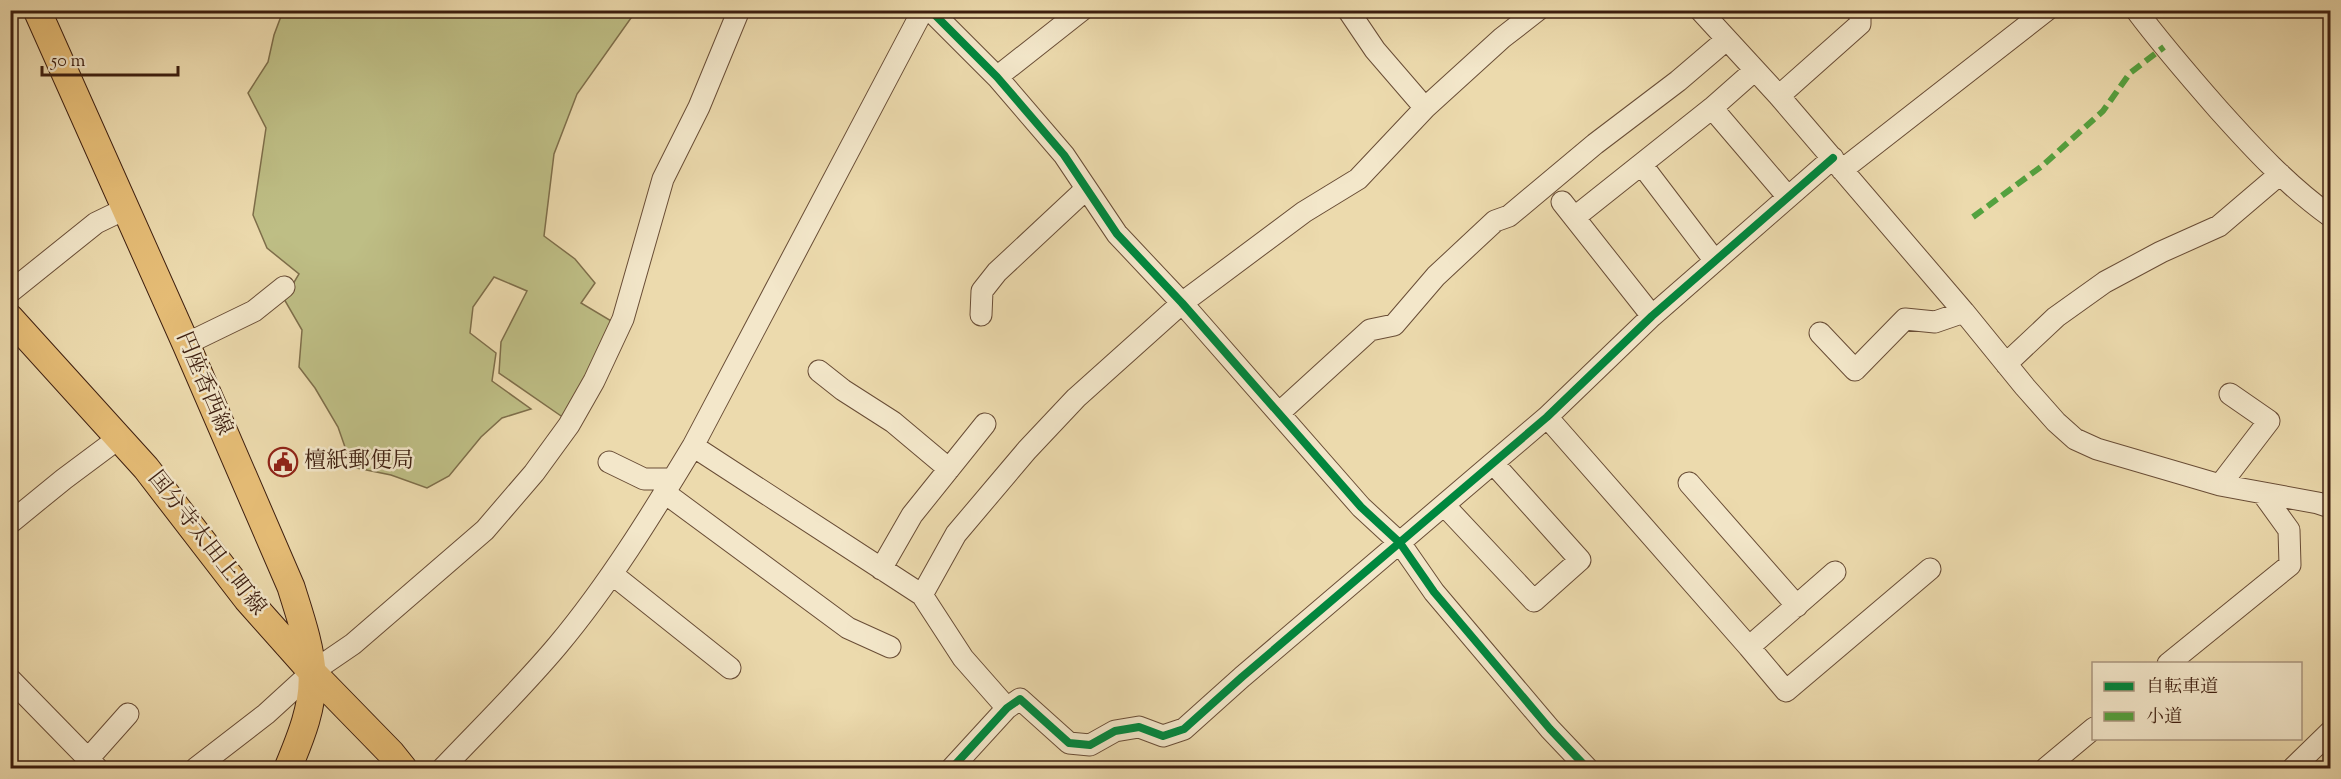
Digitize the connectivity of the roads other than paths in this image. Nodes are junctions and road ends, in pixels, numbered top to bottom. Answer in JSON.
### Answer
{"nodes":[{"id":1,"x":37,"y":10,"type":"edge"},
{"id":2,"x":739,"y":10,"type":"edge"},
{"id":3,"x":923,"y":10,"type":"edge"},
{"id":4,"x":930,"y":10,"type":"edge"},
{"id":5,"x":1082,"y":10,"type":"edge"},
{"id":6,"x":1348,"y":10,"type":"edge"},
{"id":7,"x":1538,"y":10,"type":"edge"},
{"id":8,"x":1700,"y":10,"type":"edge"},
{"id":9,"x":1860,"y":10,"type":"edge"},
{"id":10,"x":2047,"y":10,"type":"edge"},
{"id":11,"x":2136,"y":10,"type":"edge"},
{"id":12,"x":1726,"y":40,"type":"junction"},
{"id":13,"x":1755,"y":70,"type":"junction"},
{"id":14,"x":997,"y":77,"type":"junction"},
{"id":15,"x":1779,"y":96,"type":"junction"},
{"id":16,"x":1425,"y":108,"type":"junction"},
{"id":17,"x":1712,"y":108,"type":"junction"},
{"id":18,"x":1837,"y":164,"type":"junction"},
{"id":19,"x":1642,"y":165,"type":"junction"},
{"id":20,"x":2280,"y":174,"type":"junction"},
{"id":21,"x":1086,"y":189,"type":"junction"},
{"id":22,"x":1788,"y":197,"type":"junction"},
{"id":23,"x":125,"y":209,"type":"junction"},
{"id":24,"x":2331,"y":216,"type":"edge"},
{"id":25,"x":1715,"y":261,"type":"junction"},
{"id":26,"x":284,"y":287,"type":"dead end"},
{"id":27,"x":10,"y":292,"type":"edge"},
{"id":28,"x":1182,"y":303,"type":"junction"},
{"id":29,"x":1964,"y":312,"type":"junction"},
{"id":30,"x":981,"y":315,"type":"dead end"},
{"id":31,"x":1652,"y":316,"type":"junction"},
{"id":32,"x":10,"y":318,"type":"edge"},
{"id":33,"x":1820,"y":333,"type":"dead end"},
{"id":34,"x":186,"y":344,"type":"junction"},
{"id":35,"x":2006,"y":364,"type":"junction"},
{"id":36,"x":819,"y":371,"type":"dead end"},
{"id":37,"x":2230,"y":394,"type":"dead end"},
{"id":38,"x":1279,"y":413,"type":"junction"},
{"id":39,"x":1547,"y":417,"type":"junction"},
{"id":40,"x":985,"y":424,"type":"dead end"},
{"id":41,"x":119,"y":438,"type":"junction"},
{"id":42,"x":693,"y":446,"type":"junction"},
{"id":43,"x":609,"y":462,"type":"dead end"},
{"id":44,"x":1493,"y":463,"type":"junction"},
{"id":45,"x":949,"y":469,"type":"junction"},
{"id":46,"x":1689,"y":483,"type":"dead end"},
{"id":47,"x":2220,"y":484,"type":"junction"},
{"id":48,"x":669,"y":486,"type":"junction"},
{"id":49,"x":2263,"y":494,"type":"junction"},
{"id":50,"x":1444,"y":505,"type":"junction"},
{"id":51,"x":2331,"y":507,"type":"edge"},
{"id":52,"x":10,"y":523,"type":"edge"},
{"id":53,"x":1400,"y":543,"type":"junction"},
{"id":54,"x":881,"y":569,"type":"junction"},
{"id":55,"x":1929,"y":569,"type":"dead end"},
{"id":56,"x":1835,"y":572,"type":"dead end"},
{"id":57,"x":612,"y":574,"type":"junction"},
{"id":58,"x":922,"y":595,"type":"junction"},
{"id":59,"x":1797,"y":606,"type":"junction"},
{"id":60,"x":891,"y":647,"type":"dead end"},
{"id":61,"x":1749,"y":648,"type":"junction"},
{"id":62,"x":2169,"y":662,"type":"edge"},
{"id":63,"x":730,"y":668,"type":"dead end"},
{"id":64,"x":312,"y":672,"type":"junction"},
{"id":65,"x":11,"y":680,"type":"edge"},
{"id":66,"x":1007,"y":708,"type":"junction"},
{"id":67,"x":128,"y":714,"type":"dead end"},
{"id":68,"x":2092,"y":730,"type":"edge"},
{"id":69,"x":2331,"y":732,"type":"edge"},
{"id":70,"x":93,"y":764,"type":"edge"},
{"id":71,"x":196,"y":768,"type":"edge"},
{"id":72,"x":288,"y":768,"type":"edge"},
{"id":73,"x":404,"y":768,"type":"edge"},
{"id":74,"x":443,"y":768,"type":"edge"},
{"id":75,"x":952,"y":768,"type":"edge"},
{"id":76,"x":1587,"y":768,"type":"edge"},
{"id":77,"x":2046,"y":768,"type":"edge"},
{"id":78,"x":2294,"y":768,"type":"edge"}],
"edges":[{"from":1,"to":23,"type":"main road","name":"円座香西線"},
{"from":2,"to":64,"type":"street"},
{"from":3,"to":42,"type":"street"},
{"from":4,"to":14,"type":"street"},
{"from":5,"to":14,"type":"street"},
{"from":6,"to":16,"type":"street"},
{"from":7,"to":16,"type":"street"},
{"from":8,"to":12,"type":"street"},
{"from":9,"to":15,"type":"street"},
{"from":10,"to":18,"type":"street"},
{"from":11,"to":20,"type":"street"},
{"from":12,"to":13,"type":"street"},
{"from":12,"to":38,"type":"street"},
{"from":13,"to":15,"type":"street"},
{"from":13,"to":17,"type":"street"},
{"from":14,"to":21,"type":"street"},
{"from":15,"to":18,"type":"street"},
{"from":16,"to":28,"type":"street"},
{"from":17,"to":19,"type":"street"},
{"from":17,"to":22,"type":"street"},
{"from":18,"to":22,"type":"street"},
{"from":18,"to":29,"type":"street"},
{"from":19,"to":25,"type":"street"},
{"from":19,"to":31,"type":"street"},
{"from":20,"to":24,"type":"street"},
{"from":20,"to":35,"type":"street"},
{"from":21,"to":28,"type":"street"},
{"from":21,"to":30,"type":"street"},
{"from":22,"to":25,"type":"street"},
{"from":23,"to":27,"type":"street"},
{"from":23,"to":34,"type":"main road","name":"円座香西線"},
{"from":25,"to":31,"type":"street"},
{"from":26,"to":34,"type":"street"},
{"from":28,"to":38,"type":"street"},
{"from":28,"to":58,"type":"street"},
{"from":29,"to":33,"type":"street"},
{"from":29,"to":35,"type":"street"},
{"from":31,"to":39,"type":"street"},
{"from":32,"to":41,"type":"main road","name":"国分寺太田上町線"},
{"from":34,"to":64,"type":"main road","name":"円座香西線"},
{"from":35,"to":47,"type":"street"},
{"from":36,"to":45,"type":"street"},
{"from":37,"to":47,"type":"street"},
{"from":38,"to":53,"type":"street"},
{"from":39,"to":44,"type":"street"},
{"from":39,"to":61,"type":"street"},
{"from":40,"to":45,"type":"street"},
{"from":41,"to":52,"type":"street"},
{"from":41,"to":64,"type":"main road","name":"国分寺太田上町線"},
{"from":42,"to":48,"type":"street"},
{"from":42,"to":54,"type":"street"},
{"from":43,"to":48,"type":"street"},
{"from":44,"to":50,"type":"street"},
{"from":44,"to":50,"type":"street"},
{"from":45,"to":54,"type":"street"},
{"from":46,"to":59,"type":"street"},
{"from":47,"to":49,"type":"street"},
{"from":48,"to":57,"type":"street"},
{"from":48,"to":60,"type":"street"},
{"from":49,"to":51,"type":"street"},
{"from":49,"to":62,"type":"street"},
{"from":50,"to":53,"type":"street"},
{"from":53,"to":66,"type":"street"},
{"from":53,"to":76,"type":"street"},
{"from":54,"to":58,"type":"street"},
{"from":55,"to":61,"type":"street"},
{"from":56,"to":59,"type":"street"},
{"from":57,"to":63,"type":"street"},
{"from":57,"to":74,"type":"street"},
{"from":58,"to":66,"type":"street"},
{"from":59,"to":61,"type":"street"},
{"from":64,"to":71,"type":"street"},
{"from":64,"to":72,"type":"main road","name":"円座香西線"},
{"from":64,"to":73,"type":"main road","name":"国分寺太田上町線"},
{"from":65,"to":70,"type":"street"},
{"from":66,"to":75,"type":"street"},
{"from":67,"to":70,"type":"street"},
{"from":68,"to":77,"type":"street"},
{"from":69,"to":78,"type":"street"}]}
